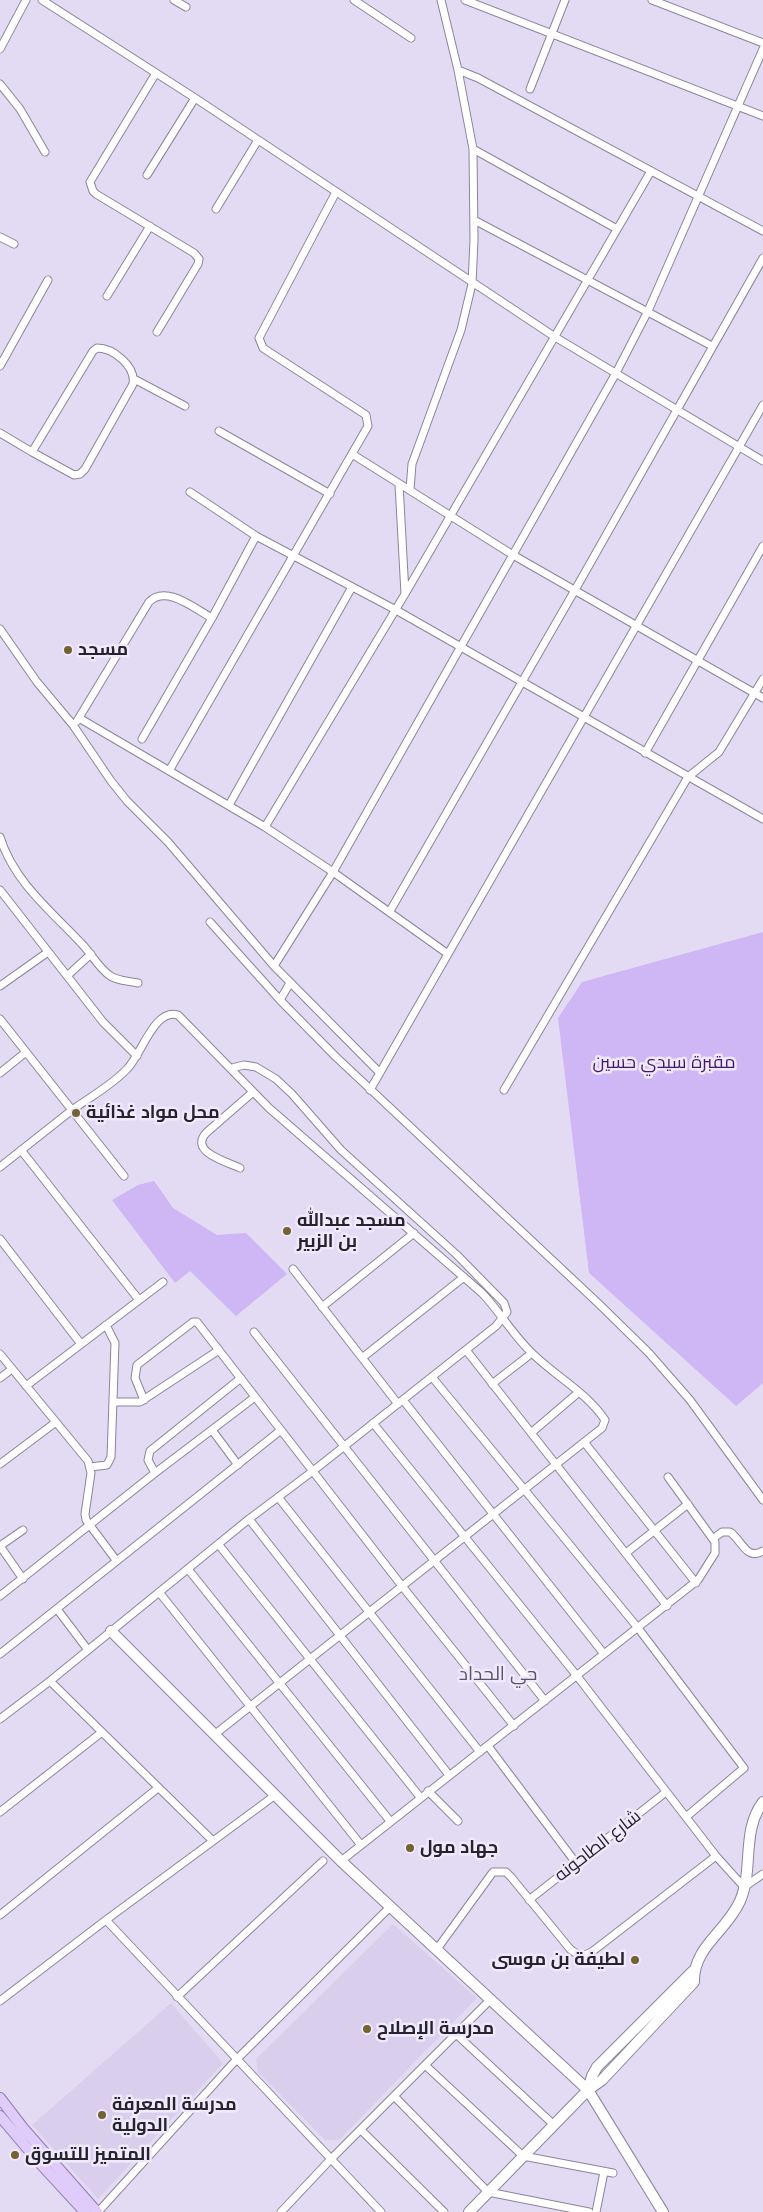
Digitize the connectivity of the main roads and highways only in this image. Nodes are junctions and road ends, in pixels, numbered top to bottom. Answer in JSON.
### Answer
{"nodes":[{"id":1,"x":0,"y":2098,"type":"edge"},
{"id":2,"x":0,"y":2116,"type":"edge"},
{"id":3,"x":85,"y":2212,"type":"edge"},
{"id":4,"x":97,"y":2212,"type":"edge"}],
"edges":[{"from":1,"to":4,"type":"main road"},
{"from":2,"to":3,"type":"main road"}]}
